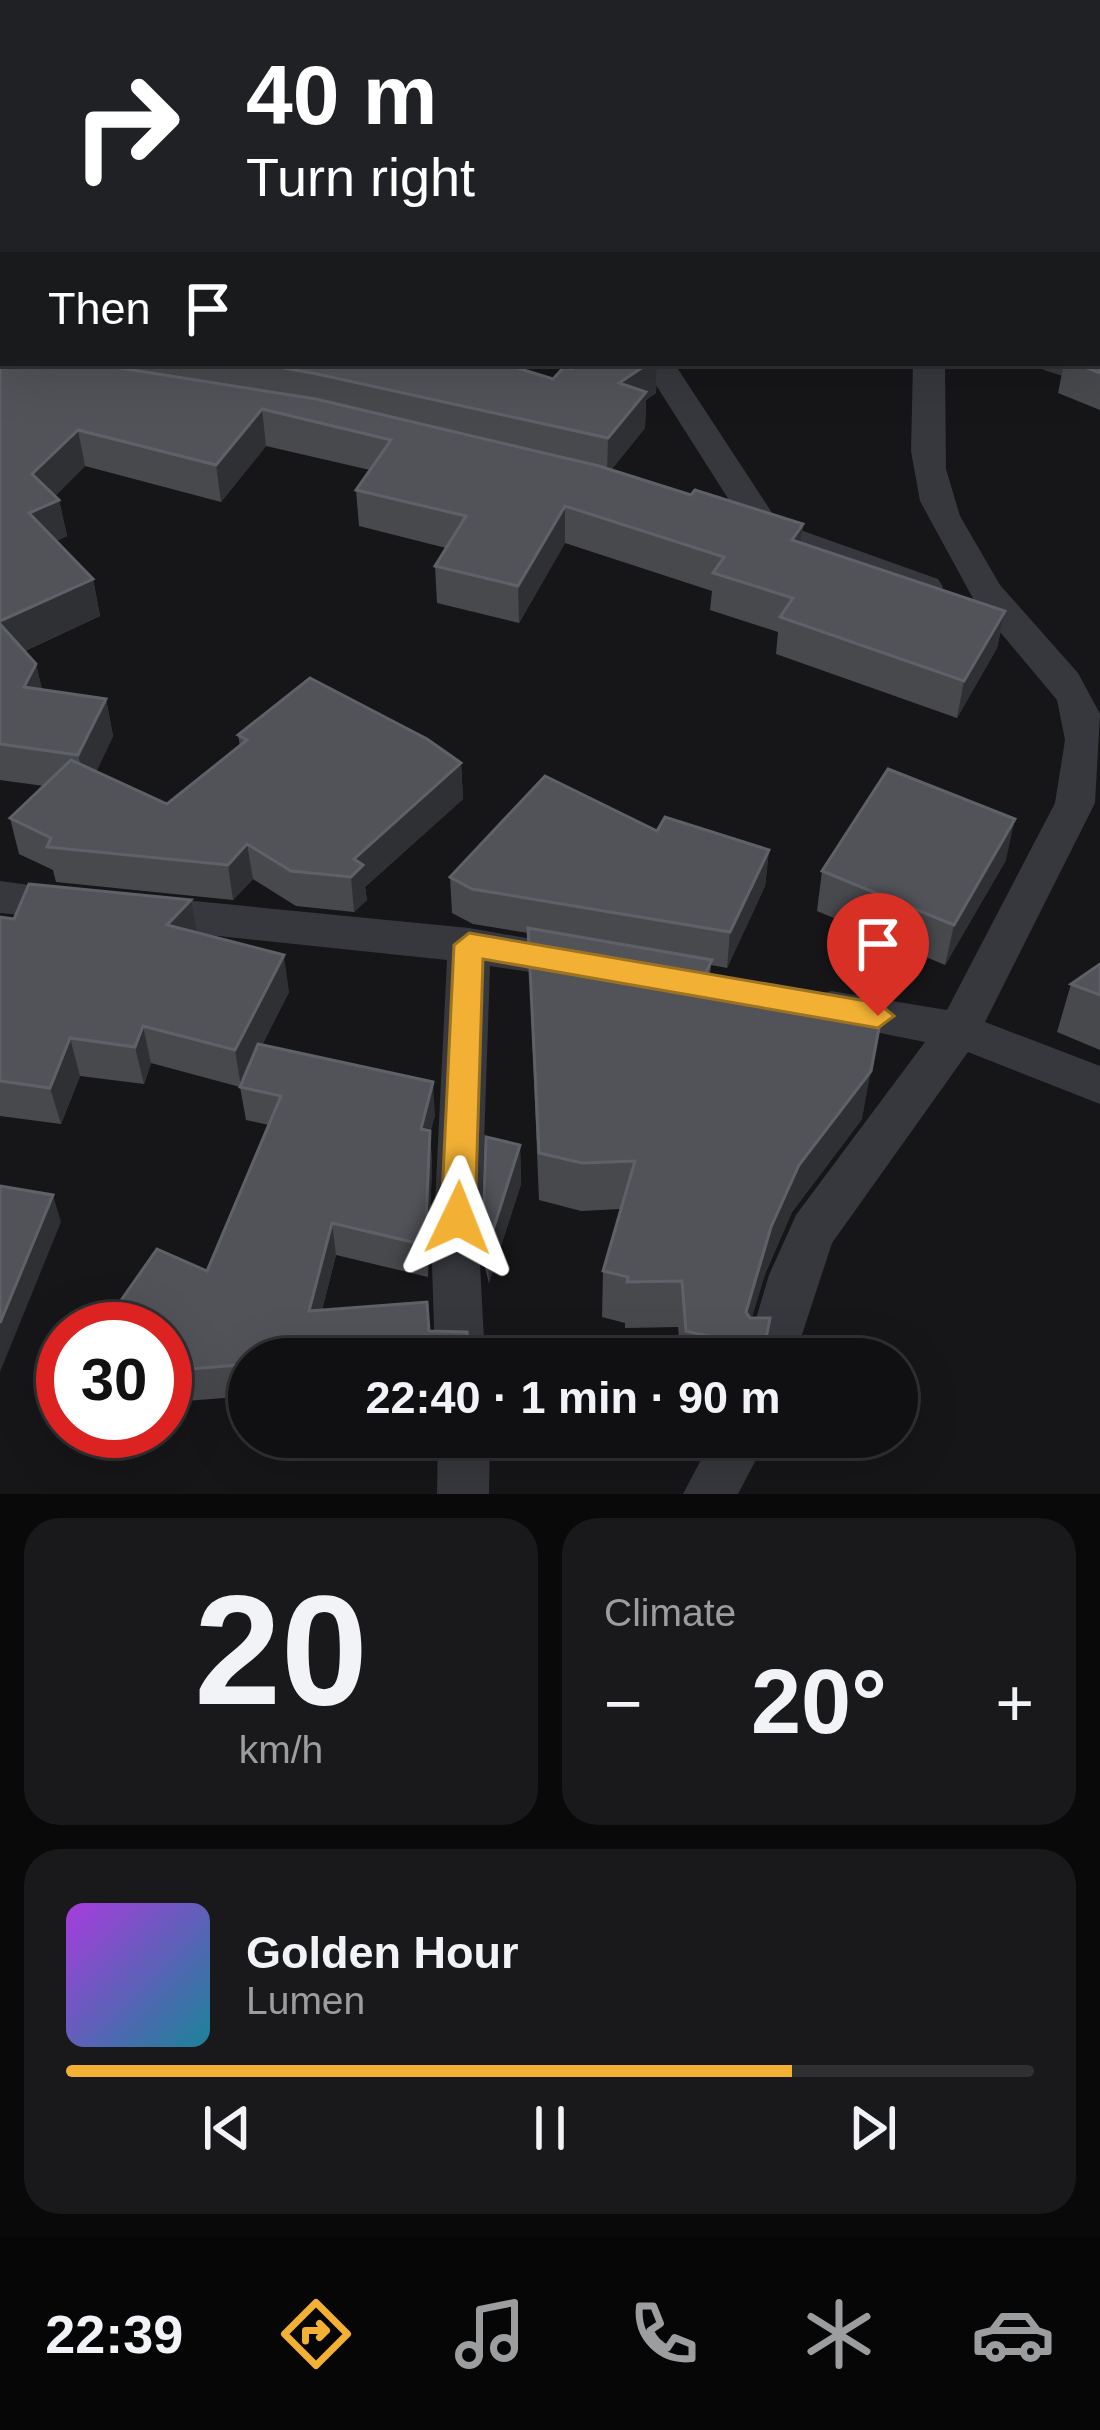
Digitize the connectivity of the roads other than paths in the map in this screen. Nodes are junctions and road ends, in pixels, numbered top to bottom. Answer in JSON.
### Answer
{"nodes":[{"id":1,"x":660,"y":366,"type":"edge"},
{"id":2,"x":929,"y":366,"type":"edge"},
{"id":3,"x":1063,"y":366,"type":"edge"},
{"id":4,"x":1100,"y":378,"type":"edge"},
{"id":5,"x":718,"y":518,"type":"edge"},
{"id":6,"x":764,"y":529,"type":"junction"},
{"id":7,"x":1006,"y":618,"type":"junction"},
{"id":8,"x":1088,"y":684,"type":"edge"},
{"id":9,"x":0,"y":897,"type":"edge"},
{"id":10,"x":469,"y":945,"type":"junction"},
{"id":11,"x":612,"y":967,"type":"edge"},
{"id":12,"x":779,"y":998,"type":"edge"},
{"id":13,"x":959,"y":1030,"type":"junction"},
{"id":14,"x":1100,"y":1085,"type":"edge"},
{"id":15,"x":459,"y":1338,"type":"edge"},
{"id":16,"x":775,"y":1338,"type":"edge"},
{"id":17,"x":464,"y":1458,"type":"edge"},
{"id":18,"x":730,"y":1458,"type":"edge"},
{"id":19,"x":464,"y":1494,"type":"edge"},
{"id":20,"x":710,"y":1494,"type":"edge"}],
"edges":[{"from":1,"to":6,"type":"street"},
{"from":2,"to":7,"type":"street"},
{"from":3,"to":4,"type":"street"},
{"from":5,"to":6,"type":"street"},
{"from":6,"to":7,"type":"street"},
{"from":7,"to":8,"type":"street"},
{"from":8,"to":13,"type":"street"},
{"from":9,"to":10,"type":"street"},
{"from":10,"to":11,"type":"street"},
{"from":10,"to":15,"type":"street"},
{"from":12,"to":13,"type":"street"},
{"from":13,"to":14,"type":"street"},
{"from":13,"to":16,"type":"street"},
{"from":17,"to":19,"type":"street"},
{"from":18,"to":20,"type":"street"}]}
